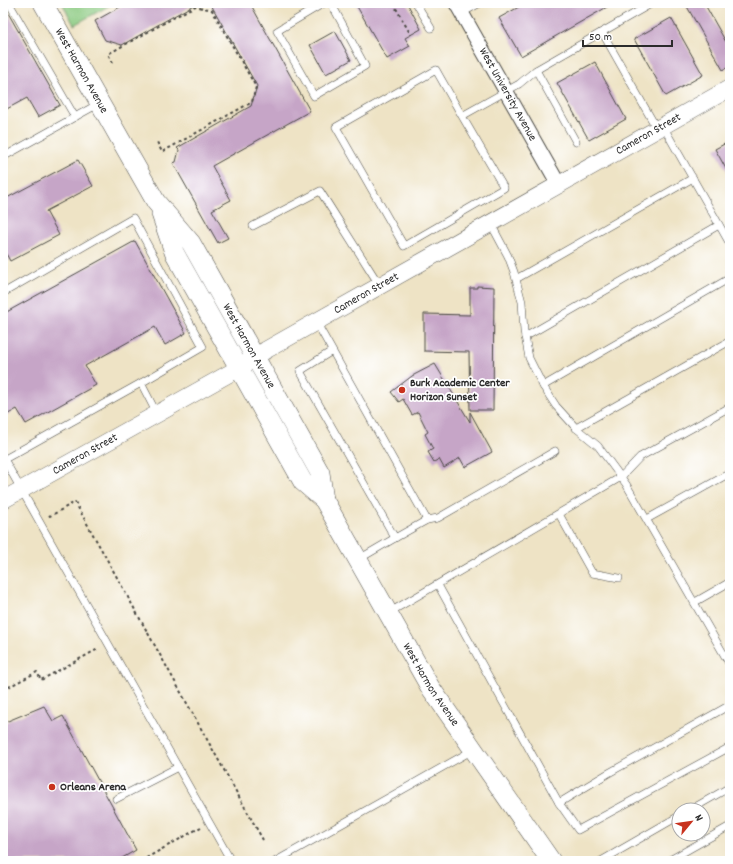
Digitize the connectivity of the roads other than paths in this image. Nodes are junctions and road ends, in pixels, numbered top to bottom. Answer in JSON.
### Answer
{"nodes":[{"id":1,"x":9,"y":3,"type":"edge"},
{"id":2,"x":43,"y":3,"type":"edge"},
{"id":3,"x":324,"y":3,"type":"edge"},
{"id":4,"x":331,"y":3,"type":"edge"},
{"id":5,"x":416,"y":3,"type":"edge"},
{"id":6,"x":480,"y":3,"type":"edge"},
{"id":7,"x":649,"y":5,"type":"dead end"},
{"id":8,"x":459,"y":8,"type":"edge"},
{"id":9,"x":431,"y":28,"type":"dead end"},
{"id":10,"x":602,"y":32,"type":"junction"},
{"id":11,"x":536,"y":70,"type":"junction"},
{"id":12,"x":506,"y":91,"type":"junction"},
{"id":13,"x":728,"y":93,"type":"edge"},
{"id":14,"x":100,"y":103,"type":"junction"},
{"id":15,"x":462,"y":116,"type":"junction"},
{"id":16,"x":75,"y":117,"type":"junction"},
{"id":17,"x":660,"y":128,"type":"junction"},
{"id":18,"x":576,"y":142,"type":"dead end"},
{"id":19,"x":3,"y":157,"type":"edge"},
{"id":20,"x":693,"y":178,"type":"junction"},
{"id":21,"x":559,"y":185,"type":"junction"},
{"id":22,"x":156,"y":202,"type":"junction"},
{"id":23,"x":491,"y":224,"type":"junction"},
{"id":24,"x":719,"y":225,"type":"junction"},
{"id":25,"x":253,"y":226,"type":"dead end"},
{"id":26,"x":730,"y":244,"type":"edge"},
{"id":27,"x":730,"y":278,"type":"edge"},
{"id":28,"x":516,"y":280,"type":"junction"},
{"id":29,"x":380,"y":286,"type":"junction"},
{"id":30,"x":3,"y":293,"type":"edge"},
{"id":31,"x":316,"y":322,"type":"junction"},
{"id":32,"x":525,"y":337,"type":"junction"},
{"id":33,"x":730,"y":341,"type":"edge"},
{"id":34,"x":332,"y":351,"type":"junction"},
{"id":35,"x":255,"y":356,"type":"junction"},
{"id":36,"x":239,"y":368,"type":"junction"},
{"id":37,"x":141,"y":384,"type":"junction"},
{"id":38,"x":543,"y":386,"type":"junction"},
{"id":39,"x":730,"y":407,"type":"edge"},
{"id":40,"x":157,"y":414,"type":"junction"},
{"id":41,"x":576,"y":428,"type":"junction"},
{"id":42,"x":556,"y":452,"type":"dead end"},
{"id":43,"x":4,"y":460,"type":"edge"},
{"id":44,"x":730,"y":473,"type":"edge"},
{"id":45,"x":621,"y":477,"type":"junction"},
{"id":46,"x":20,"y":490,"type":"junction"},
{"id":47,"x":3,"y":500,"type":"edge"},
{"id":48,"x":324,"y":500,"type":"junction"},
{"id":49,"x":558,"y":514,"type":"junction"},
{"id":50,"x":647,"y":519,"type":"junction"},
{"id":51,"x":427,"y":520,"type":"junction"},
{"id":52,"x":395,"y":538,"type":"junction"},
{"id":53,"x":358,"y":559,"type":"junction"},
{"id":54,"x":619,"y":578,"type":"dead end"},
{"id":55,"x":730,"y":582,"type":"edge"},
{"id":56,"x":438,"y":585,"type":"junction"},
{"id":57,"x":695,"y":602,"type":"junction"},
{"id":58,"x":388,"y":614,"type":"junction"},
{"id":59,"x":728,"y":657,"type":"edge"},
{"id":60,"x":730,"y":665,"type":"edge"},
{"id":61,"x":730,"y":706,"type":"edge"},
{"id":62,"x":730,"y":747,"type":"edge"},
{"id":63,"x":473,"y":750,"type":"junction"},
{"id":64,"x":178,"y":767,"type":"junction"},
{"id":65,"x":730,"y":787,"type":"edge"},
{"id":66,"x":116,"y":799,"type":"dead end"},
{"id":67,"x":704,"y":802,"type":"edge"},
{"id":68,"x":559,"y":803,"type":"junction"},
{"id":69,"x":671,"y":821,"type":"edge"},
{"id":70,"x":730,"y":826,"type":"edge"},
{"id":71,"x":231,"y":861,"type":"edge"},
{"id":72,"x":276,"y":861,"type":"edge"},
{"id":73,"x":551,"y":861,"type":"edge"},
{"id":74,"x":601,"y":861,"type":"edge"},
{"id":75,"x":668,"y":861,"type":"edge"}],
"edges":[{"from":1,"to":16,"type":"lane"},
{"from":2,"to":14,"type":"main road","name":"West Harmon Avenue"},
{"from":3,"to":4,"type":"lane"},
{"from":5,"to":9,"type":"lane"},
{"from":6,"to":8,"type":"lane"},
{"from":7,"to":10,"type":"lane"},
{"from":8,"to":12,"type":"street","name":"West University Avenue"},
{"from":10,"to":11,"type":"lane"},
{"from":10,"to":17,"type":"lane"},
{"from":11,"to":12,"type":"lane"},
{"from":11,"to":18,"type":"lane"},
{"from":12,"to":15,"type":"lane"},
{"from":12,"to":21,"type":"street","name":"West University Avenue"},
{"from":13,"to":17,"type":"street","name":"Cameron Street"},
{"from":14,"to":16,"type":"lane"},
{"from":14,"to":22,"type":"main road","name":"West Harmon Avenue"},
{"from":15,"to":15,"type":"lane"},
{"from":16,"to":19,"type":"lane"},
{"from":17,"to":20,"type":"lane"},
{"from":17,"to":21,"type":"street","name":"Cameron Street"},
{"from":20,"to":24,"type":"lane"},
{"from":20,"to":28,"type":"lane"},
{"from":21,"to":23,"type":"street","name":"Cameron Street"},
{"from":22,"to":35,"type":"main road","name":"West Harmon Avenue"},
{"from":22,"to":36,"type":"main road","name":"West Harmon Avenue"},
{"from":23,"to":28,"type":"lane"},
{"from":23,"to":29,"type":"street","name":"Cameron Street"},
{"from":24,"to":26,"type":"lane"},
{"from":24,"to":32,"type":"lane"},
{"from":25,"to":29,"type":"lane"},
{"from":27,"to":38,"type":"lane"},
{"from":28,"to":32,"type":"lane"},
{"from":29,"to":31,"type":"street","name":"Cameron Street"},
{"from":30,"to":37,"type":"lane"},
{"from":31,"to":34,"type":"lane"},
{"from":31,"to":35,"type":"street","name":"Cameron Street"},
{"from":32,"to":38,"type":"lane"},
{"from":33,"to":41,"type":"lane"},
{"from":34,"to":51,"type":"lane"},
{"from":34,"to":52,"type":"lane"},
{"from":35,"to":36,"type":"street","name":"Cameron Street"},
{"from":35,"to":48,"type":"main road","name":"West Harmon Avenue"},
{"from":36,"to":40,"type":"street","name":"Cameron Street"},
{"from":36,"to":48,"type":"main road","name":"West Harmon Avenue"},
{"from":37,"to":40,"type":"lane"},
{"from":37,"to":43,"type":"lane"},
{"from":38,"to":41,"type":"lane"},
{"from":39,"to":45,"type":"lane"},
{"from":40,"to":46,"type":"street","name":"Cameron Street"},
{"from":41,"to":45,"type":"lane"},
{"from":42,"to":51,"type":"lane"},
{"from":43,"to":46,"type":"lane"},
{"from":44,"to":50,"type":"lane"},
{"from":45,"to":49,"type":"lane"},
{"from":45,"to":50,"type":"lane"},
{"from":46,"to":47,"type":"street","name":"Cameron Street"},
{"from":46,"to":64,"type":"lane"},
{"from":48,"to":53,"type":"main road","name":"West Harmon Avenue"},
{"from":49,"to":54,"type":"lane"},
{"from":49,"to":56,"type":"lane"},
{"from":50,"to":57,"type":"lane"},
{"from":51,"to":52,"type":"lane"},
{"from":52,"to":53,"type":"lane"},
{"from":53,"to":58,"type":"main road","name":"West Harmon Avenue"},
{"from":55,"to":57,"type":"lane"},
{"from":56,"to":58,"type":"lane"},
{"from":56,"to":68,"type":"lane"},
{"from":57,"to":59,"type":"lane"},
{"from":58,"to":63,"type":"main road","name":"West Harmon Avenue"},
{"from":59,"to":60,"type":"lane"},
{"from":61,"to":68,"type":"lane"},
{"from":62,"to":68,"type":"lane"},
{"from":63,"to":72,"type":"lane"},
{"from":63,"to":73,"type":"main road","name":"West Harmon Avenue"},
{"from":64,"to":66,"type":"lane"},
{"from":64,"to":71,"type":"lane"},
{"from":65,"to":67,"type":"lane"},
{"from":69,"to":74,"type":"lane"},
{"from":70,"to":75,"type":"lane"}]}
